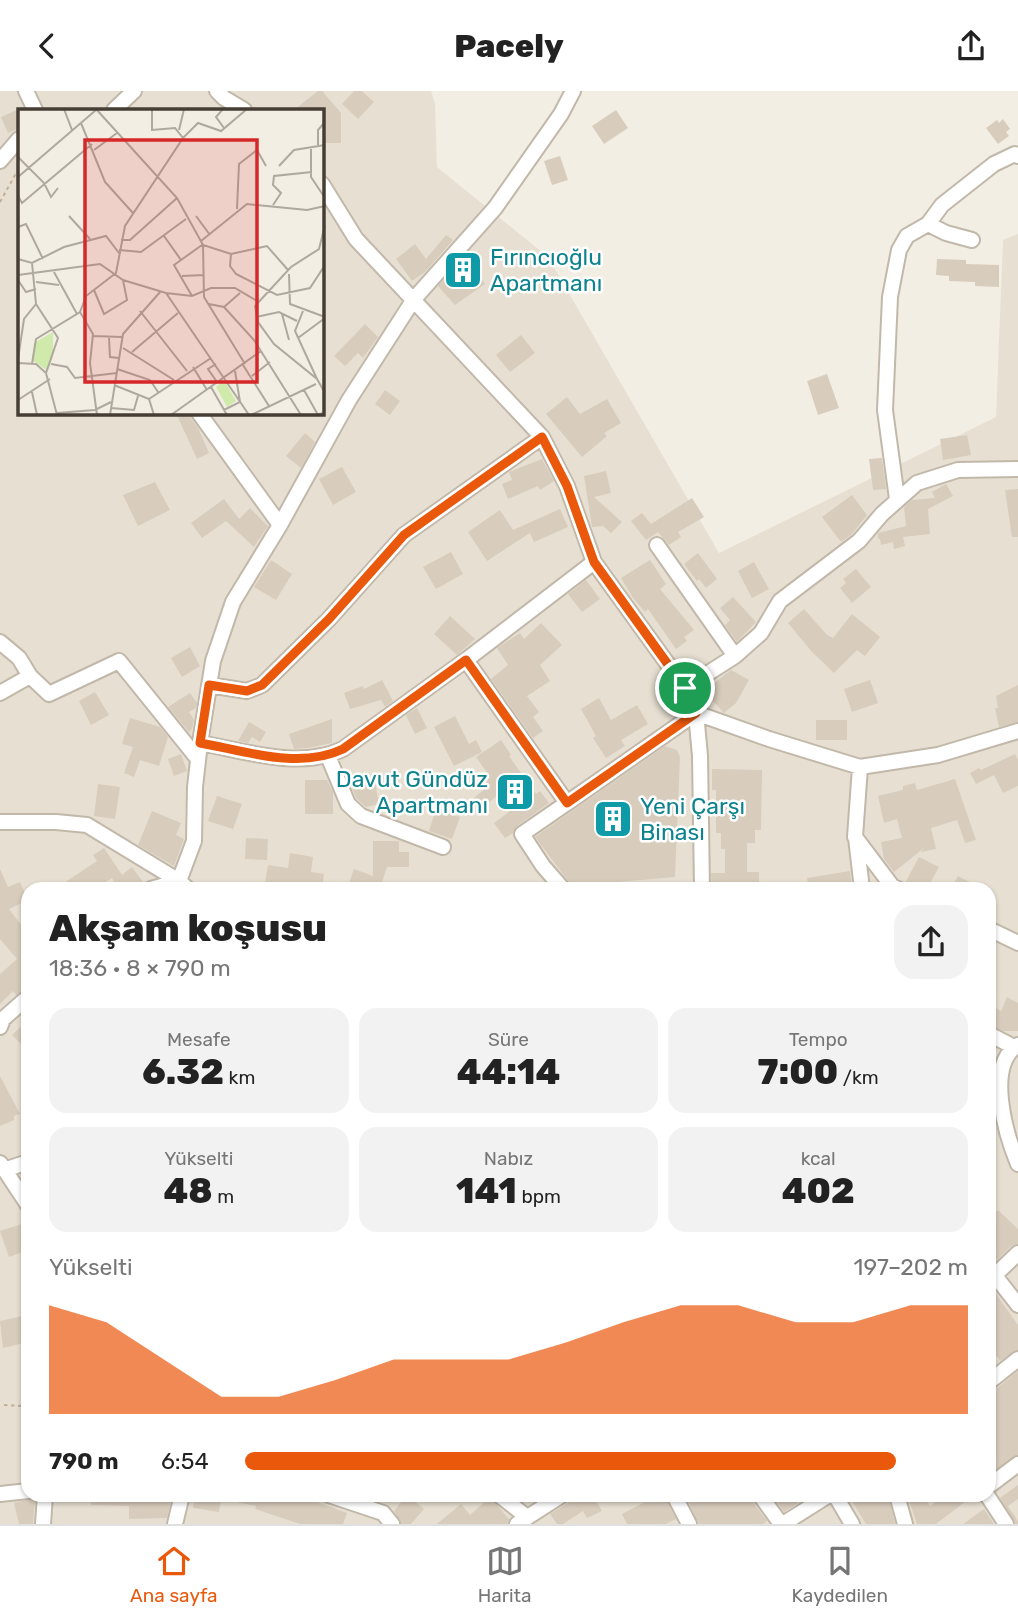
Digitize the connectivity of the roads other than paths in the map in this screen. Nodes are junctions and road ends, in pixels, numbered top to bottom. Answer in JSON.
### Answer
{"nodes":[{"id":1,"x":26,"y":91,"type":"edge"},
{"id":2,"x":134,"y":91,"type":"edge"},
{"id":3,"x":217,"y":91,"type":"edge"},
{"id":4,"x":573,"y":91,"type":"edge"},
{"id":5,"x":35,"y":109,"type":"edge"},
{"id":6,"x":115,"y":109,"type":"edge"},
{"id":7,"x":242,"y":109,"type":"edge"},
{"id":8,"x":18,"y":140,"type":"edge"},
{"id":9,"x":1018,"y":156,"type":"edge"},
{"id":10,"x":0,"y":161,"type":"edge"},
{"id":11,"x":324,"y":187,"type":"edge"},
{"id":12,"x":928,"y":225,"type":"junction"},
{"id":13,"x":972,"y":240,"type":"dead end"},
{"id":14,"x":414,"y":299,"type":"junction"},
{"id":15,"x":200,"y":415,"type":"edge"},
{"id":16,"x":542,"y":437,"type":"junction"},
{"id":17,"x":1018,"y":469,"type":"edge"},
{"id":18,"x":897,"y":499,"type":"junction"},
{"id":19,"x":280,"y":525,"type":"junction"},
{"id":20,"x":657,"y":545,"type":"dead end"},
{"id":21,"x":594,"y":562,"type":"junction"},
{"id":22,"x":0,"y":642,"type":"edge"},
{"id":23,"x":735,"y":656,"type":"junction"},
{"id":24,"x":466,"y":660,"type":"junction"},
{"id":25,"x":30,"y":676,"type":"junction"},
{"id":26,"x":209,"y":685,"type":"junction"},
{"id":27,"x":685,"y":688,"type":"junction"},
{"id":28,"x":0,"y":693,"type":"edge"},
{"id":29,"x":696,"y":713,"type":"junction"},
{"id":30,"x":1018,"y":731,"type":"edge"},
{"id":31,"x":200,"y":743,"type":"junction"},
{"id":32,"x":328,"y":756,"type":"junction"},
{"id":33,"x":198,"y":759,"type":"junction"},
{"id":34,"x":860,"y":768,"type":"junction"},
{"id":35,"x":567,"y":803,"type":"junction"},
{"id":36,"x":0,"y":822,"type":"edge"},
{"id":37,"x":855,"y":837,"type":"junction"},
{"id":38,"x":443,"y":847,"type":"dead end"},
{"id":39,"x":179,"y":882,"type":"edge"},
{"id":40,"x":185,"y":882,"type":"edge"},
{"id":41,"x":557,"y":882,"type":"edge"},
{"id":42,"x":702,"y":882,"type":"edge"},
{"id":43,"x":861,"y":882,"type":"edge"},
{"id":44,"x":890,"y":882,"type":"edge"},
{"id":45,"x":996,"y":932,"type":"edge"},
{"id":46,"x":1018,"y":943,"type":"edge"},
{"id":47,"x":21,"y":1003,"type":"edge"},
{"id":48,"x":0,"y":1027,"type":"edge"},
{"id":49,"x":996,"y":1037,"type":"edge"},
{"id":50,"x":1016,"y":1046,"type":"edge"},
{"id":51,"x":1014,"y":1142,"type":"edge"},
{"id":52,"x":21,"y":1163,"type":"edge"},
{"id":53,"x":1018,"y":1164,"type":"edge"},
{"id":54,"x":2,"y":1167,"type":"edge"},
{"id":55,"x":21,"y":1195,"type":"edge"},
{"id":56,"x":1018,"y":1254,"type":"edge"},
{"id":57,"x":996,"y":1268,"type":"edge"},
{"id":58,"x":996,"y":1276,"type":"edge"},
{"id":59,"x":1018,"y":1305,"type":"edge"},
{"id":60,"x":1018,"y":1359,"type":"edge"},
{"id":61,"x":996,"y":1376,"type":"edge"},
{"id":62,"x":1018,"y":1464,"type":"edge"},
{"id":63,"x":996,"y":1481,"type":"edge"},
{"id":64,"x":21,"y":1492,"type":"edge"},
{"id":65,"x":0,"y":1494,"type":"edge"},
{"id":66,"x":45,"y":1502,"type":"edge"},
{"id":67,"x":180,"y":1502,"type":"edge"},
{"id":68,"x":350,"y":1502,"type":"edge"},
{"id":69,"x":505,"y":1502,"type":"edge"},
{"id":70,"x":551,"y":1502,"type":"edge"},
{"id":71,"x":678,"y":1502,"type":"edge"},
{"id":72,"x":765,"y":1502,"type":"edge"},
{"id":73,"x":818,"y":1502,"type":"edge"},
{"id":74,"x":839,"y":1502,"type":"edge"},
{"id":75,"x":899,"y":1502,"type":"edge"},
{"id":76,"x":992,"y":1502,"type":"edge"},
{"id":77,"x":522,"y":1520,"type":"edge"},
{"id":78,"x":43,"y":1524,"type":"edge"},
{"id":79,"x":175,"y":1524,"type":"edge"},
{"id":80,"x":392,"y":1524,"type":"edge"},
{"id":81,"x":689,"y":1524,"type":"edge"},
{"id":82,"x":782,"y":1524,"type":"edge"},
{"id":83,"x":852,"y":1524,"type":"edge"},
{"id":84,"x":905,"y":1524,"type":"edge"},
{"id":85,"x":1006,"y":1524,"type":"edge"}],
"edges":[{"from":1,"to":5,"type":"street"},
{"from":2,"to":6,"type":"street"},
{"from":3,"to":7,"type":"street"},
{"from":4,"to":14,"type":"street"},
{"from":8,"to":10,"type":"street"},
{"from":9,"to":12,"type":"street"},
{"from":11,"to":14,"type":"street"},
{"from":12,"to":13,"type":"street"},
{"from":12,"to":18,"type":"street"},
{"from":14,"to":16,"type":"street"},
{"from":14,"to":19,"type":"street"},
{"from":15,"to":19,"type":"street"},
{"from":16,"to":21,"type":"street"},
{"from":16,"to":26,"type":"street"},
{"from":17,"to":18,"type":"street"},
{"from":18,"to":23,"type":"street"},
{"from":19,"to":26,"type":"street"},
{"from":20,"to":23,"type":"street"},
{"from":21,"to":24,"type":"street"},
{"from":21,"to":27,"type":"street"},
{"from":22,"to":25,"type":"street"},
{"from":23,"to":27,"type":"street"},
{"from":24,"to":32,"type":"street"},
{"from":24,"to":35,"type":"street"},
{"from":25,"to":28,"type":"street"},
{"from":25,"to":33,"type":"street"},
{"from":26,"to":31,"type":"street"},
{"from":27,"to":29,"type":"street"},
{"from":29,"to":34,"type":"street"},
{"from":29,"to":35,"type":"street"},
{"from":29,"to":42,"type":"street"},
{"from":30,"to":34,"type":"street"},
{"from":31,"to":32,"type":"street"},
{"from":31,"to":33,"type":"street"},
{"from":32,"to":38,"type":"street"},
{"from":33,"to":40,"type":"street"},
{"from":34,"to":37,"type":"street"},
{"from":35,"to":41,"type":"street"},
{"from":36,"to":39,"type":"street"},
{"from":37,"to":43,"type":"street"},
{"from":37,"to":44,"type":"street"},
{"from":45,"to":46,"type":"street"},
{"from":47,"to":48,"type":"street"},
{"from":49,"to":50,"type":"street"},
{"from":50,"to":51,"type":"street"},
{"from":51,"to":53,"type":"street"},
{"from":52,"to":54,"type":"street"},
{"from":54,"to":55,"type":"street"},
{"from":56,"to":57,"type":"street"},
{"from":58,"to":59,"type":"street"},
{"from":60,"to":61,"type":"street"},
{"from":62,"to":63,"type":"street"},
{"from":64,"to":65,"type":"street"},
{"from":66,"to":78,"type":"street"},
{"from":67,"to":79,"type":"street"},
{"from":68,"to":80,"type":"street"},
{"from":69,"to":77,"type":"street"},
{"from":70,"to":77,"type":"street"},
{"from":71,"to":81,"type":"street"},
{"from":72,"to":82,"type":"street"},
{"from":73,"to":82,"type":"street"},
{"from":74,"to":83,"type":"street"},
{"from":75,"to":84,"type":"street"},
{"from":76,"to":85,"type":"street"}]}
